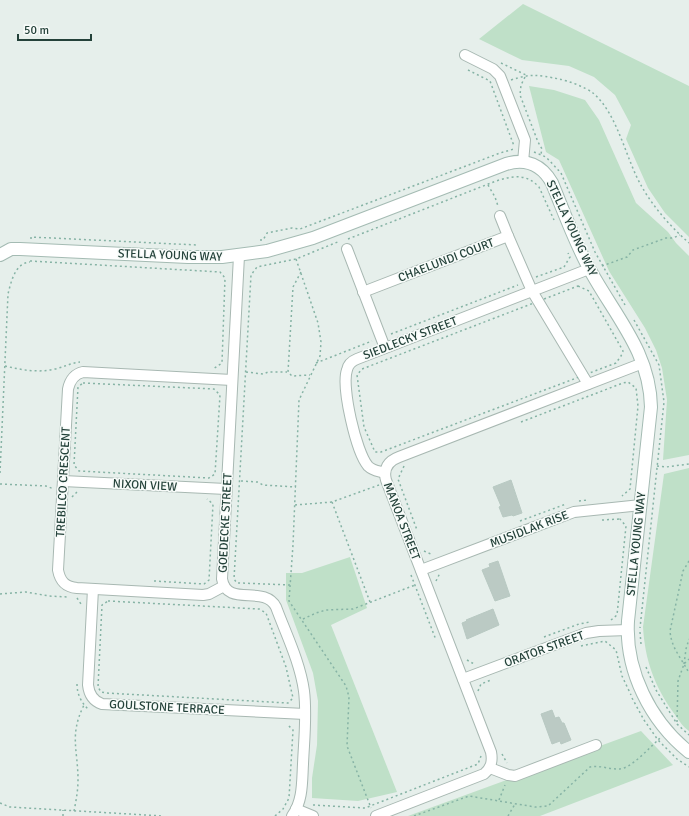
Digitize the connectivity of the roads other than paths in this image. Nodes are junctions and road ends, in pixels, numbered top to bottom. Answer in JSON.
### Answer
{"nodes":[{"id":1,"x":465,"y":55,"type":"dead end"},
{"id":2,"x":521,"y":154,"type":"junction"},
{"id":3,"x":500,"y":216,"type":"road end"},
{"id":4,"x":508,"y":236,"type":"junction"},
{"id":5,"x":347,"y":249,"type":"dead end"},
{"id":6,"x":0,"y":254,"type":"edge"},
{"id":7,"x":239,"y":256,"type":"junction"},
{"id":8,"x":589,"y":269,"type":"junction"},
{"id":9,"x":532,"y":291,"type":"junction"},
{"id":10,"x":363,"y":292,"type":"junction"},
{"id":11,"x":385,"y":348,"type":"junction"},
{"id":12,"x":643,"y":363,"type":"junction"},
{"id":13,"x":232,"y":380,"type":"junction"},
{"id":14,"x":588,"y":384,"type":"junction"},
{"id":15,"x":386,"y":478,"type":"junction"},
{"id":16,"x":63,"y":481,"type":"junction"},
{"id":17,"x":226,"y":489,"type":"junction"},
{"id":18,"x":641,"y":505,"type":"junction"},
{"id":19,"x":421,"y":570,"type":"junction"},
{"id":20,"x":224,"y":586,"type":"junction"},
{"id":21,"x":93,"y":589,"type":"junction"},
{"id":22,"x":628,"y":630,"type":"junction"},
{"id":23,"x":463,"y":680,"type":"junction"},
{"id":24,"x":305,"y":714,"type":"junction"},
{"id":25,"x":596,"y":745,"type":"dead end"},
{"id":26,"x":689,"y":752,"type":"edge"},
{"id":27,"x":490,"y":768,"type":"junction"},
{"id":28,"x":296,"y":810,"type":"edge"},
{"id":29,"x":374,"y":814,"type":"edge"},
{"id":30,"x":313,"y":816,"type":"edge"}],
"edges":[{"from":1,"to":2,"type":"street"},
{"from":2,"to":7,"type":"street","name":"STELLA YOUNG WAY"},
{"from":2,"to":8,"type":"street","name":"STELLA YOUNG WAY"},
{"from":3,"to":4,"type":"street","name":"CHAELUNDI COURT"},
{"from":4,"to":9,"type":"street"},
{"from":4,"to":10,"type":"street","name":"CHAELUNDI COURT"},
{"from":5,"to":10,"type":"street"},
{"from":6,"to":7,"type":"street","name":"STELLA YOUNG WAY"},
{"from":7,"to":13,"type":"street","name":"GOEDECKE STREET"},
{"from":8,"to":9,"type":"street","name":"SIEDLECKY STREET"},
{"from":8,"to":12,"type":"street","name":"STELLA YOUNG WAY"},
{"from":9,"to":11,"type":"street","name":"SIEDLECKY STREET"},
{"from":9,"to":14,"type":"street"},
{"from":10,"to":11,"type":"street"},
{"from":11,"to":15,"type":"street","name":"SIEDLECKY STREET"},
{"from":12,"to":14,"type":"street","name":"MANOA STREET"},
{"from":12,"to":18,"type":"street","name":"STELLA YOUNG WAY"},
{"from":13,"to":16,"type":"street","name":"TREBILCO CRESCENT"},
{"from":13,"to":17,"type":"street","name":"GOEDECKE STREET"},
{"from":14,"to":15,"type":"street","name":"MANOA STREET"},
{"from":15,"to":19,"type":"street","name":"MANOA STREET"},
{"from":16,"to":17,"type":"street","name":"NIXON VIEW"},
{"from":16,"to":21,"type":"street","name":"TREBILCO CRESCENT"},
{"from":17,"to":20,"type":"street","name":"GOEDECKE STREET"},
{"from":18,"to":19,"type":"street","name":"MUSIDLAK RISE"},
{"from":18,"to":22,"type":"street","name":"STELLA YOUNG WAY"},
{"from":19,"to":23,"type":"street","name":"MANOA STREET"},
{"from":20,"to":21,"type":"street","name":"TREBILCO CRESCENT"},
{"from":20,"to":24,"type":"street","name":"GOEDECKE STREET"},
{"from":21,"to":24,"type":"street","name":"GOULSTONE TERRACE"},
{"from":22,"to":23,"type":"street","name":"ORATOR STREET"},
{"from":22,"to":26,"type":"street","name":"STELLA YOUNG WAY"},
{"from":23,"to":27,"type":"street","name":"MANOA STREET"},
{"from":24,"to":28,"type":"street","name":"GOEDECKE STREET"},
{"from":25,"to":27,"type":"street"},
{"from":27,"to":29,"type":"street"},
{"from":28,"to":30,"type":"street"}]}
